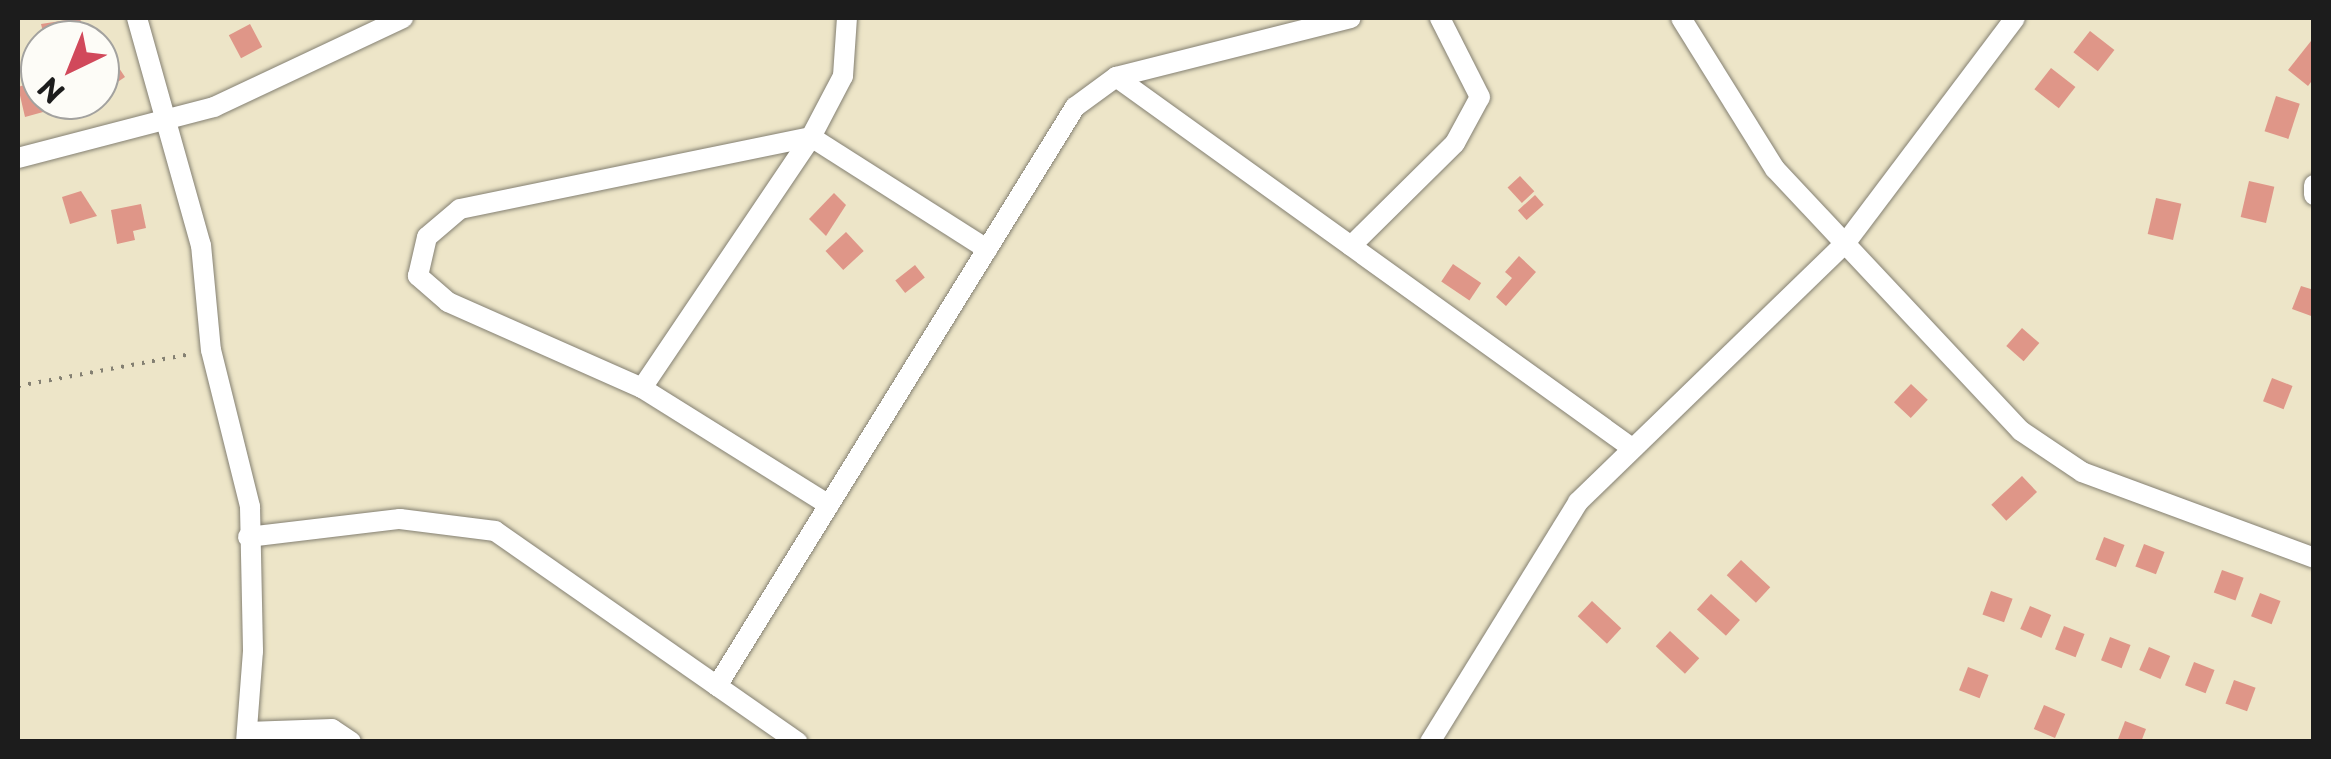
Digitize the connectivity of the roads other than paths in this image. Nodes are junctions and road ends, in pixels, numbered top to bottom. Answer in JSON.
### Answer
{"nodes":[{"id":1,"x":137,"y":18,"type":"edge"},
{"id":2,"x":403,"y":18,"type":"edge"},
{"id":3,"x":847,"y":18,"type":"edge"},
{"id":4,"x":1351,"y":18,"type":"edge"},
{"id":5,"x":1440,"y":18,"type":"edge"},
{"id":6,"x":1681,"y":18,"type":"edge"},
{"id":7,"x":2015,"y":18,"type":"edge"},
{"id":8,"x":1116,"y":76,"type":"junction"},
{"id":9,"x":170,"y":120,"type":"junction"},
{"id":10,"x":811,"y":137,"type":"junction"},
{"id":11,"x":18,"y":158,"type":"edge"},
{"id":12,"x":2314,"y":185,"type":"edge"},
{"id":13,"x":2314,"y":195,"type":"edge"},
{"id":14,"x":1847,"y":241,"type":"junction"},
{"id":15,"x":1351,"y":246,"type":"junction"},
{"id":16,"x":987,"y":249,"type":"junction"},
{"id":17,"x":642,"y":388,"type":"junction"},
{"id":18,"x":1632,"y":448,"type":"junction"},
{"id":19,"x":829,"y":505,"type":"junction"},
{"id":20,"x":248,"y":537,"type":"junction"},
{"id":21,"x":2314,"y":558,"type":"edge"},
{"id":22,"x":717,"y":686,"type":"junction"},
{"id":23,"x":246,"y":737,"type":"edge"},
{"id":24,"x":351,"y":742,"type":"edge"},
{"id":25,"x":798,"y":742,"type":"edge"},
{"id":26,"x":1430,"y":742,"type":"edge"}],
"edges":[{"from":1,"to":9,"type":"street"},
{"from":2,"to":9,"type":"street"},
{"from":3,"to":10,"type":"street"},
{"from":4,"to":8,"type":"street"},
{"from":5,"to":15,"type":"street"},
{"from":6,"to":14,"type":"street"},
{"from":7,"to":14,"type":"street"},
{"from":8,"to":15,"type":"street"},
{"from":8,"to":16,"type":"street"},
{"from":9,"to":11,"type":"street"},
{"from":9,"to":20,"type":"street"},
{"from":10,"to":16,"type":"street"},
{"from":10,"to":17,"type":"street"},
{"from":10,"to":17,"type":"street"},
{"from":12,"to":13,"type":"street"},
{"from":14,"to":18,"type":"street"},
{"from":14,"to":21,"type":"street"},
{"from":15,"to":18,"type":"street"},
{"from":16,"to":19,"type":"street"},
{"from":17,"to":19,"type":"street"},
{"from":18,"to":26,"type":"street"},
{"from":19,"to":22,"type":"street"},
{"from":20,"to":22,"type":"street"},
{"from":20,"to":23,"type":"street"},
{"from":22,"to":25,"type":"street"},
{"from":23,"to":24,"type":"street"}]}
